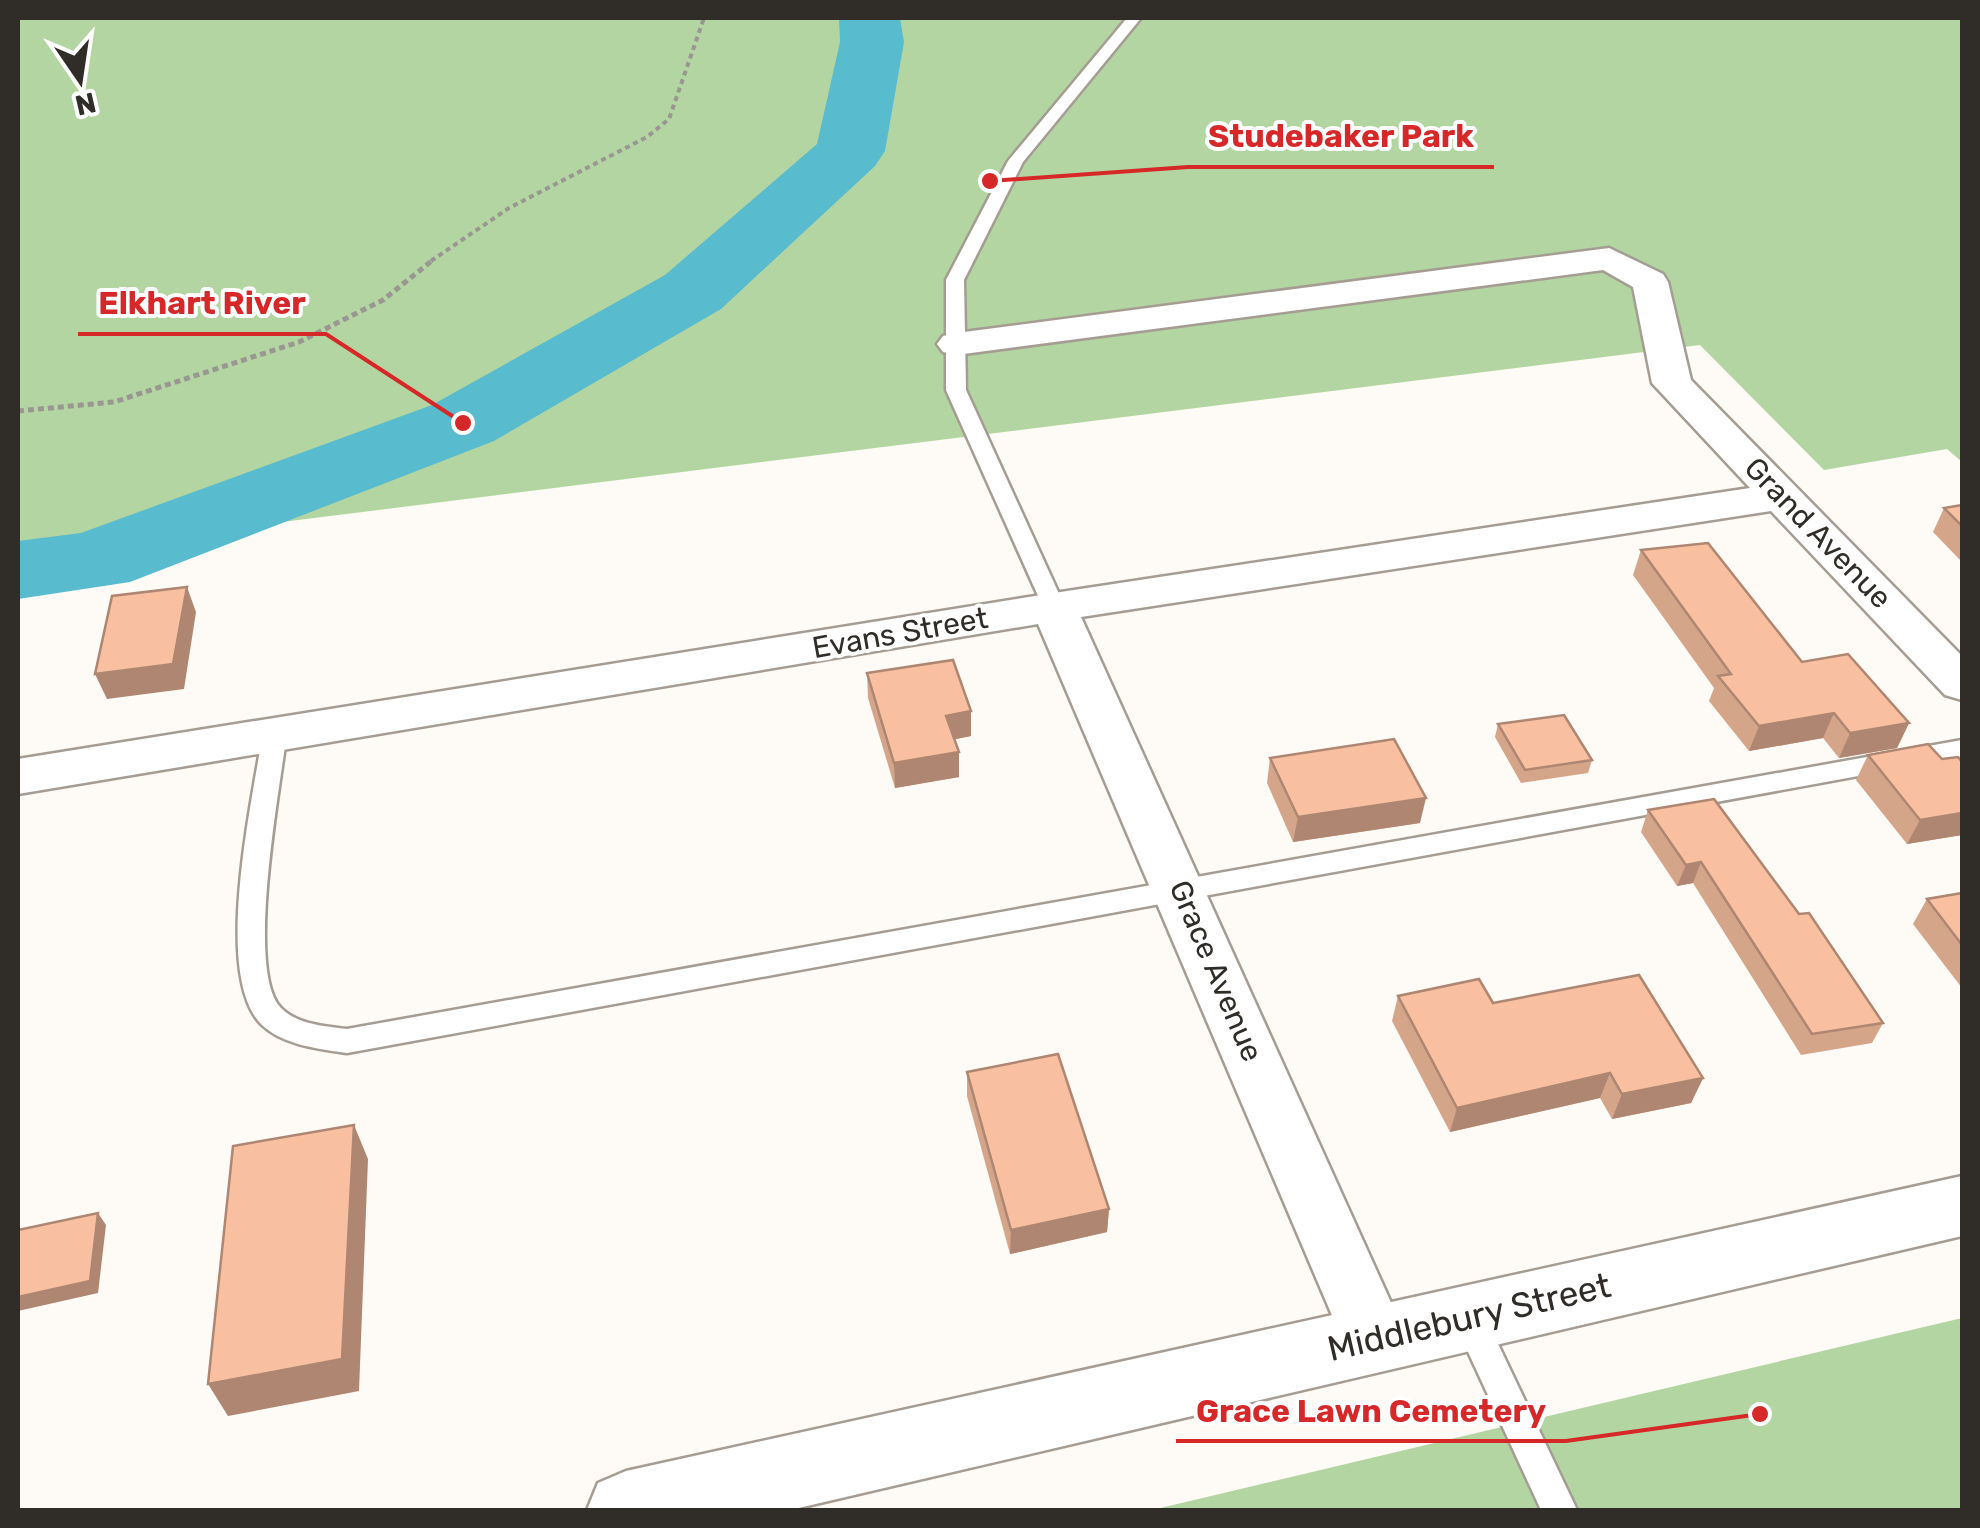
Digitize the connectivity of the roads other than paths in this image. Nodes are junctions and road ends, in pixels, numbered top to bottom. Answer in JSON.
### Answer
{"nodes":[{"id":1,"x":1134,"y":18,"type":"edge"},
{"id":2,"x":956,"y":344,"type":"junction"},
{"id":3,"x":1784,"y":496,"type":"junction"},
{"id":4,"x":1054,"y":607,"type":"junction"},
{"id":5,"x":1962,"y":684,"type":"edge"},
{"id":6,"x":274,"y":738,"type":"junction"},
{"id":7,"x":1962,"y":749,"type":"edge"},
{"id":8,"x":18,"y":777,"type":"edge"},
{"id":9,"x":1182,"y":891,"type":"junction"},
{"id":10,"x":1962,"y":1206,"type":"edge"},
{"id":11,"x":1468,"y":1317,"type":"junction"},
{"id":12,"x":1374,"y":1338,"type":"junction"},
{"id":13,"x":626,"y":1510,"type":"edge"},
{"id":14,"x":1560,"y":1510,"type":"edge"}],
"edges":[{"from":1,"to":2,"type":"lane"},
{"from":2,"to":3,"type":"street","name":"Grand Avenue"},
{"from":2,"to":4,"type":"lane"},
{"from":3,"to":4,"type":"street","name":"Evans Street"},
{"from":3,"to":5,"type":"street","name":"Grand Avenue"},
{"from":4,"to":6,"type":"street","name":"Evans Street"},
{"from":4,"to":9,"type":"street","name":"Grace Avenue"},
{"from":6,"to":8,"type":"street","name":"Evans Street"},
{"from":6,"to":9,"type":"lane"},
{"from":7,"to":9,"type":"lane"},
{"from":9,"to":12,"type":"street","name":"Grace Avenue"},
{"from":10,"to":11,"type":"street","name":"Middlebury Street"},
{"from":11,"to":12,"type":"street","name":"Middlebury Street"},
{"from":11,"to":14,"type":"lane"},
{"from":12,"to":13,"type":"street","name":"Middlebury Street"}]}
